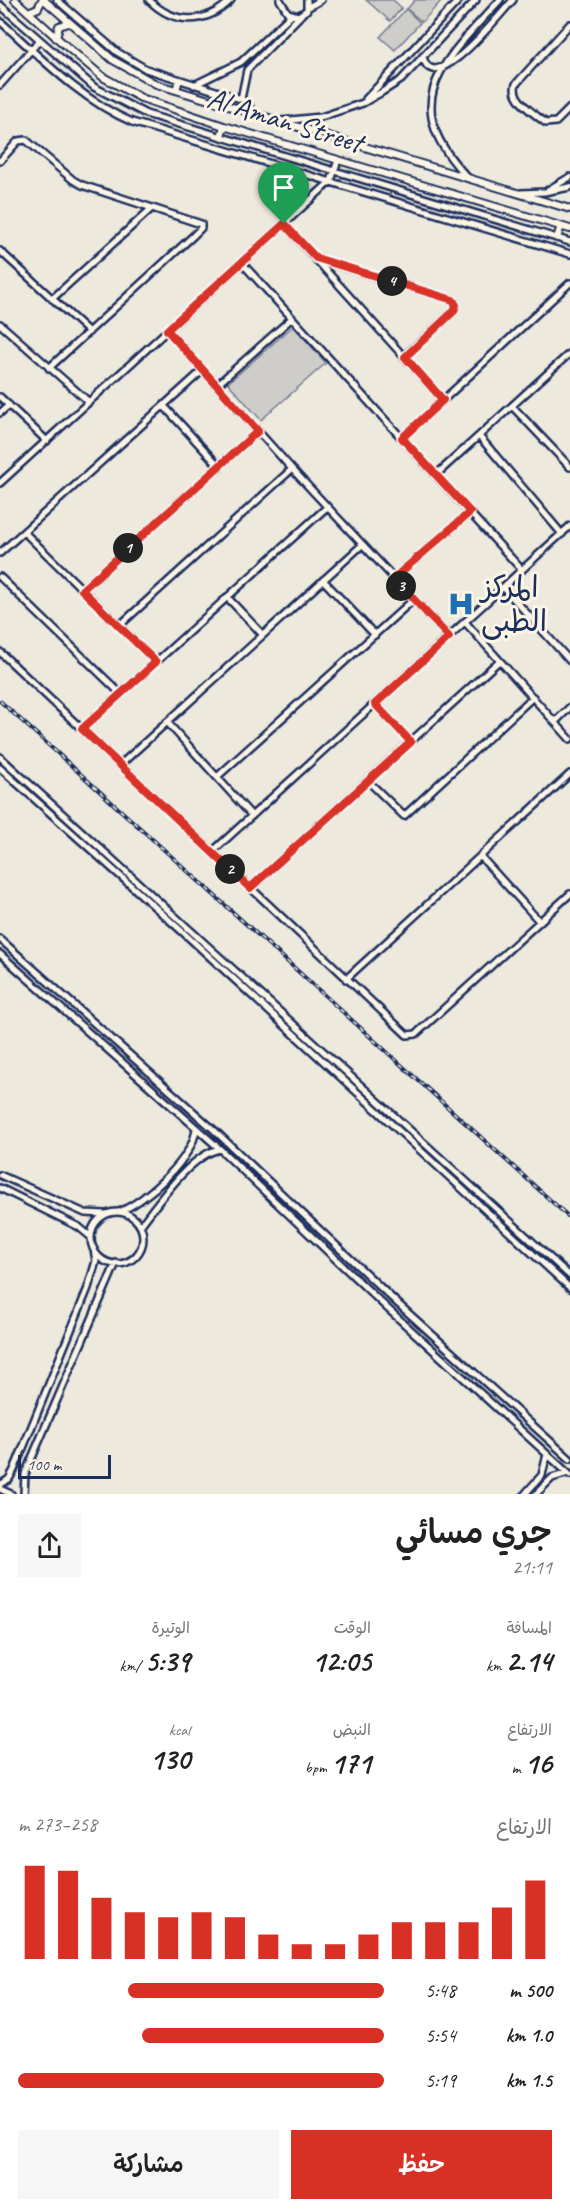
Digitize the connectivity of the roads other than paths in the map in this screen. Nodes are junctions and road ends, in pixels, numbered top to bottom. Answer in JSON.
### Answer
{"nodes":[{"id":1,"x":15,"y":0,"type":"edge"},
{"id":2,"x":43,"y":0,"type":"edge"},
{"id":3,"x":57,"y":0,"type":"edge"},
{"id":4,"x":148,"y":0,"type":"edge"},
{"id":5,"x":231,"y":0,"type":"edge"},
{"id":6,"x":307,"y":0,"type":"edge"},
{"id":7,"x":321,"y":0,"type":"edge"},
{"id":8,"x":459,"y":0,"type":"edge"},
{"id":9,"x":476,"y":0,"type":"edge"},
{"id":10,"x":500,"y":0,"type":"edge"},
{"id":11,"x":513,"y":0,"type":"edge"},
{"id":12,"x":283,"y":2,"type":"edge"},
{"id":13,"x":0,"y":5,"type":"edge"},
{"id":14,"x":308,"y":8,"type":"junction"},
{"id":15,"x":28,"y":12,"type":"junction"},
{"id":16,"x":291,"y":15,"type":"junction"},
{"id":17,"x":301,"y":15,"type":"junction"},
{"id":18,"x":0,"y":21,"type":"edge"},
{"id":19,"x":70,"y":23,"type":"junction"},
{"id":20,"x":570,"y":24,"type":"edge"},
{"id":21,"x":57,"y":38,"type":"junction"},
{"id":22,"x":39,"y":41,"type":"junction"},
{"id":23,"x":32,"y":50,"type":"junction"},
{"id":24,"x":423,"y":56,"type":"junction"},
{"id":25,"x":241,"y":62,"type":"junction"},
{"id":26,"x":248,"y":70,"type":"junction"},
{"id":27,"x":440,"y":70,"type":"junction"},
{"id":28,"x":179,"y":80,"type":"junction"},
{"id":29,"x":0,"y":85,"type":"edge"},
{"id":30,"x":194,"y":85,"type":"junction"},
{"id":31,"x":176,"y":90,"type":"junction"},
{"id":32,"x":241,"y":99,"type":"junction"},
{"id":33,"x":363,"y":102,"type":"junction"},
{"id":34,"x":570,"y":108,"type":"edge"},
{"id":35,"x":251,"y":113,"type":"junction"},
{"id":36,"x":279,"y":121,"type":"junction"},
{"id":37,"x":224,"y":126,"type":"junction"},
{"id":38,"x":221,"y":136,"type":"junction"},
{"id":39,"x":338,"y":160,"type":"junction"},
{"id":40,"x":0,"y":161,"type":"edge"},
{"id":41,"x":334,"y":170,"type":"junction"},
{"id":42,"x":570,"y":177,"type":"edge"},
{"id":43,"x":468,"y":178,"type":"junction"},
{"id":44,"x":331,"y":181,"type":"junction"},
{"id":45,"x":570,"y":187,"type":"edge"},
{"id":46,"x":544,"y":192,"type":"junction"},
{"id":47,"x":518,"y":193,"type":"junction"},
{"id":48,"x":152,"y":208,"type":"junction"},
{"id":49,"x":570,"y":209,"type":"edge"},
{"id":50,"x":284,"y":224,"type":"junction"},
{"id":51,"x":561,"y":226,"type":"junction"},
{"id":52,"x":570,"y":229,"type":"edge"},
{"id":53,"x":557,"y":238,"type":"junction"},
{"id":54,"x":570,"y":242,"type":"edge"},
{"id":55,"x":0,"y":252,"type":"edge"},
{"id":56,"x":570,"y":254,"type":"edge"},
{"id":57,"x":316,"y":258,"type":"junction"},
{"id":58,"x":242,"y":263,"type":"junction"},
{"id":59,"x":570,"y":283,"type":"edge"},
{"id":60,"x":51,"y":299,"type":"junction"},
{"id":61,"x":292,"y":318,"type":"junction"},
{"id":62,"x":0,"y":324,"type":"edge"},
{"id":63,"x":167,"y":330,"type":"junction"},
{"id":64,"x":88,"y":332,"type":"junction"},
{"id":65,"x":570,"y":353,"type":"edge"},
{"id":66,"x":405,"y":357,"type":"junction"},
{"id":67,"x":49,"y":368,"type":"junction"},
{"id":68,"x":203,"y":370,"type":"junction"},
{"id":69,"x":217,"y":385,"type":"junction"},
{"id":70,"x":0,"y":397,"type":"edge"},
{"id":71,"x":443,"y":400,"type":"junction"},
{"id":72,"x":88,"y":402,"type":"junction"},
{"id":73,"x":9,"y":405,"type":"junction"},
{"id":74,"x":164,"y":406,"type":"junction"},
{"id":75,"x":512,"y":406,"type":"junction"},
{"id":76,"x":0,"y":413,"type":"edge"},
{"id":77,"x":258,"y":431,"type":"junction"},
{"id":78,"x":479,"y":436,"type":"junction"},
{"id":79,"x":402,"y":438,"type":"junction"},
{"id":80,"x":47,"y":441,"type":"junction"},
{"id":81,"x":570,"y":454,"type":"edge"},
{"id":82,"x":564,"y":461,"type":"junction"},
{"id":83,"x":219,"y":466,"type":"junction"},
{"id":84,"x":570,"y":467,"type":"edge"},
{"id":85,"x":292,"y":469,"type":"junction"},
{"id":86,"x":437,"y":474,"type":"junction"},
{"id":87,"x":0,"y":483,"type":"edge"},
{"id":88,"x":327,"y":507,"type":"junction"},
{"id":89,"x":470,"y":512,"type":"junction"},
{"id":90,"x":570,"y":526,"type":"edge"},
{"id":91,"x":24,"y":532,"type":"junction"},
{"id":92,"x":562,"y":534,"type":"junction"},
{"id":93,"x":362,"y":545,"type":"junction"},
{"id":94,"x":0,"y":553,"type":"edge"},
{"id":95,"x":522,"y":570,"type":"junction"},
{"id":96,"x":0,"y":577,"type":"edge"},
{"id":97,"x":394,"y":578,"type":"junction"},
{"id":98,"x":323,"y":580,"type":"junction"},
{"id":99,"x":503,"y":587,"type":"junction"},
{"id":100,"x":82,"y":590,"type":"junction"},
{"id":101,"x":227,"y":597,"type":"junction"},
{"id":102,"x":413,"y":600,"type":"junction"},
{"id":103,"x":465,"y":622,"type":"junction"},
{"id":104,"x":119,"y":626,"type":"junction"},
{"id":105,"x":263,"y":635,"type":"junction"},
{"id":106,"x":375,"y":635,"type":"junction"},
{"id":107,"x":449,"y":637,"type":"junction"},
{"id":108,"x":0,"y":652,"type":"edge"},
{"id":109,"x":500,"y":661,"type":"junction"},
{"id":110,"x":570,"y":661,"type":"edge"},
{"id":111,"x":156,"y":662,"type":"junction"},
{"id":112,"x":121,"y":694,"type":"junction"},
{"id":113,"x":533,"y":697,"type":"junction"},
{"id":114,"x":375,"y":704,"type":"junction"},
{"id":115,"x":570,"y":707,"type":"edge"},
{"id":116,"x":167,"y":722,"type":"junction"},
{"id":117,"x":555,"y":722,"type":"junction"},
{"id":118,"x":82,"y":729,"type":"junction"},
{"id":119,"x":570,"y":739,"type":"edge"},
{"id":120,"x":411,"y":742,"type":"junction"},
{"id":121,"x":0,"y":757,"type":"edge"},
{"id":122,"x":120,"y":765,"type":"junction"},
{"id":123,"x":0,"y":768,"type":"edge"},
{"id":124,"x":570,"y":774,"type":"edge"},
{"id":125,"x":217,"y":777,"type":"junction"},
{"id":126,"x":368,"y":780,"type":"junction"},
{"id":127,"x":252,"y":816,"type":"junction"},
{"id":128,"x":212,"y":852,"type":"junction"},
{"id":129,"x":480,"y":856,"type":"junction"},
{"id":130,"x":250,"y":888,"type":"junction"},
{"id":131,"x":570,"y":894,"type":"edge"},
{"id":132,"x":540,"y":922,"type":"junction"},
{"id":133,"x":0,"y":939,"type":"edge"},
{"id":134,"x":0,"y":954,"type":"edge"},
{"id":135,"x":346,"y":979,"type":"junction"},
{"id":136,"x":145,"y":1068,"type":"junction"},
{"id":137,"x":137,"y":1076,"type":"junction"},
{"id":138,"x":196,"y":1128,"type":"junction"},
{"id":139,"x":220,"y":1149,"type":"junction"},
{"id":140,"x":250,"y":1164,"type":"junction"},
{"id":141,"x":243,"y":1173,"type":"junction"},
{"id":142,"x":0,"y":1174,"type":"edge"},
{"id":143,"x":15,"y":1182,"type":"junction"},
{"id":144,"x":0,"y":1188,"type":"edge"},
{"id":145,"x":9,"y":1192,"type":"junction"},
{"id":146,"x":118,"y":1212,"type":"junction"},
{"id":147,"x":107,"y":1214,"type":"junction"},
{"id":148,"x":140,"y":1226,"type":"junction"},
{"id":149,"x":91,"y":1237,"type":"junction"},
{"id":150,"x":94,"y":1249,"type":"junction"},
{"id":151,"x":116,"y":1263,"type":"junction"},
{"id":152,"x":570,"y":1276,"type":"edge"},
{"id":153,"x":570,"y":1288,"type":"edge"},
{"id":154,"x":495,"y":1392,"type":"junction"},
{"id":155,"x":488,"y":1400,"type":"junction"},
{"id":156,"x":547,"y":1454,"type":"junction"},
{"id":157,"x":570,"y":1459,"type":"edge"},
{"id":158,"x":569,"y":1474,"type":"edge"},
{"id":159,"x":0,"y":1487,"type":"edge"},
{"id":160,"x":11,"y":1494,"type":"edge"},
{"id":161,"x":24,"y":1494,"type":"edge"},
{"id":162,"x":525,"y":1494,"type":"edge"},
{"id":163,"x":536,"y":1494,"type":"edge"}],
"edges":[{"from":1,"to":15,"type":"street","name":"Al Aman Street"},
{"from":2,"to":15,"type":"street"},
{"from":2,"to":19,"type":"street","name":"Al Aman Street"},
{"from":3,"to":28,"type":"street"},
{"from":4,"to":5,"type":"street"},
{"from":6,"to":14,"type":"street"},
{"from":7,"to":14,"type":"street"},
{"from":8,"to":33,"type":"street"},
{"from":9,"to":24,"type":"street"},
{"from":10,"to":27,"type":"street"},
{"from":11,"to":27,"type":"street"},
{"from":12,"to":16,"type":"street"},
{"from":13,"to":22,"type":"street"},
{"from":14,"to":17,"type":"street"},
{"from":15,"to":21,"type":"street","name":"Al Aman Street"},
{"from":16,"to":17,"type":"street"},
{"from":16,"to":25,"type":"street"},
{"from":17,"to":26,"type":"street"},
{"from":18,"to":23,"type":"street"},
{"from":19,"to":21,"type":"street"},
{"from":19,"to":31,"type":"street","name":"Al Aman Street"},
{"from":20,"to":34,"type":"street"},
{"from":21,"to":37,"type":"street","name":"Al Aman Street"},
{"from":22,"to":23,"type":"street"},
{"from":22,"to":38,"type":"street"},
{"from":23,"to":29,"type":"street"},
{"from":23,"to":44,"type":"street"},
{"from":24,"to":27,"type":"street"},
{"from":24,"to":33,"type":"street"},
{"from":25,"to":26,"type":"street"},
{"from":25,"to":30,"type":"street"},
{"from":26,"to":32,"type":"street"},
{"from":27,"to":43,"type":"street"},
{"from":28,"to":30,"type":"street"},
{"from":28,"to":31,"type":"street"},
{"from":30,"to":32,"type":"street"},
{"from":31,"to":35,"type":"street","name":"Al Aman Street"},
{"from":32,"to":35,"type":"street"},
{"from":33,"to":36,"type":"street"},
{"from":35,"to":36,"type":"street","name":"Al Aman Street"},
{"from":36,"to":43,"type":"street","name":"Al Aman Street"},
{"from":37,"to":38,"type":"street"},
{"from":37,"to":39,"type":"street","name":"Al Aman Street"},
{"from":38,"to":41,"type":"street"},
{"from":39,"to":41,"type":"street"},
{"from":39,"to":51,"type":"street","name":"Al Aman Street"},
{"from":40,"to":48,"type":"street"},
{"from":41,"to":44,"type":"street"},
{"from":41,"to":53,"type":"street"},
{"from":42,"to":46,"type":"street"},
{"from":43,"to":47,"type":"street","name":"Al Aman Street"},
{"from":44,"to":50,"type":"street"},
{"from":44,"to":56,"type":"street"},
{"from":45,"to":46,"type":"street"},
{"from":46,"to":47,"type":"street"},
{"from":47,"to":49,"type":"street","name":"Al Aman Street"},
{"from":48,"to":60,"type":"street"},
{"from":48,"to":64,"type":"street"},
{"from":50,"to":57,"type":"street"},
{"from":50,"to":58,"type":"street"},
{"from":51,"to":52,"type":"street","name":"Al Aman Street"},
{"from":51,"to":53,"type":"street"},
{"from":53,"to":54,"type":"street"},
{"from":55,"to":60,"type":"street"},
{"from":57,"to":66,"type":"street"},
{"from":57,"to":66,"type":"street"},
{"from":58,"to":61,"type":"street"},
{"from":58,"to":63,"type":"street"},
{"from":59,"to":71,"type":"street"},
{"from":60,"to":64,"type":"street"},
{"from":61,"to":69,"type":"street"},
{"from":61,"to":79,"type":"street"},
{"from":62,"to":67,"type":"street"},
{"from":63,"to":68,"type":"street"},
{"from":63,"to":72,"type":"street"},
{"from":64,"to":67,"type":"street"},
{"from":65,"to":75,"type":"street"},
{"from":66,"to":71,"type":"street"},
{"from":67,"to":72,"type":"street"},
{"from":68,"to":69,"type":"street"},
{"from":68,"to":74,"type":"street"},
{"from":69,"to":77,"type":"street"},
{"from":70,"to":73,"type":"street"},
{"from":71,"to":79,"type":"street"},
{"from":72,"to":80,"type":"street"},
{"from":73,"to":76,"type":"street"},
{"from":73,"to":80,"type":"street"},
{"from":74,"to":83,"type":"street"},
{"from":74,"to":91,"type":"street"},
{"from":75,"to":78,"type":"street"},
{"from":75,"to":82,"type":"street"},
{"from":77,"to":83,"type":"street"},
{"from":77,"to":85,"type":"street"},
{"from":78,"to":86,"type":"street"},
{"from":78,"to":92,"type":"street"},
{"from":79,"to":86,"type":"street"},
{"from":80,"to":87,"type":"street"},
{"from":81,"to":82,"type":"street"},
{"from":82,"to":84,"type":"street"},
{"from":83,"to":100,"type":"street"},
{"from":85,"to":88,"type":"street"},
{"from":85,"to":104,"type":"street"},
{"from":86,"to":89,"type":"street"},
{"from":88,"to":93,"type":"street"},
{"from":88,"to":101,"type":"street"},
{"from":89,"to":95,"type":"street"},
{"from":89,"to":97,"type":"street"},
{"from":90,"to":92,"type":"street"},
{"from":91,"to":94,"type":"street"},
{"from":91,"to":100,"type":"street"},
{"from":92,"to":95,"type":"street"},
{"from":93,"to":97,"type":"street"},
{"from":93,"to":98,"type":"street"},
{"from":95,"to":99,"type":"street"},
{"from":96,"to":112,"type":"street"},
{"from":97,"to":102,"type":"street"},
{"from":98,"to":105,"type":"street"},
{"from":98,"to":106,"type":"street"},
{"from":99,"to":103,"type":"street"},
{"from":99,"to":110,"type":"street"},
{"from":100,"to":104,"type":"street"},
{"from":101,"to":105,"type":"street"},
{"from":101,"to":111,"type":"street"},
{"from":102,"to":106,"type":"street"},
{"from":102,"to":107,"type":"street"},
{"from":103,"to":107,"type":"street"},
{"from":103,"to":109,"type":"street"},
{"from":104,"to":111,"type":"street"},
{"from":105,"to":116,"type":"street"},
{"from":106,"to":125,"type":"street"},
{"from":107,"to":114,"type":"street"},
{"from":108,"to":118,"type":"street"},
{"from":109,"to":113,"type":"street"},
{"from":109,"to":120,"type":"street"},
{"from":111,"to":112,"type":"street"},
{"from":112,"to":118,"type":"street"},
{"from":113,"to":117,"type":"street"},
{"from":113,"to":126,"type":"street"},
{"from":114,"to":120,"type":"street"},
{"from":114,"to":127,"type":"street"},
{"from":115,"to":117,"type":"street"},
{"from":116,"to":122,"type":"street"},
{"from":116,"to":125,"type":"street"},
{"from":117,"to":119,"type":"street"},
{"from":118,"to":122,"type":"street"},
{"from":120,"to":126,"type":"street"},
{"from":121,"to":152,"type":"street"},
{"from":122,"to":128,"type":"street"},
{"from":123,"to":153,"type":"street"},
{"from":124,"to":129,"type":"street"},
{"from":125,"to":127,"type":"street"},
{"from":126,"to":130,"type":"street"},
{"from":127,"to":128,"type":"street"},
{"from":128,"to":130,"type":"street"},
{"from":129,"to":132,"type":"street"},
{"from":129,"to":135,"type":"street"},
{"from":130,"to":135,"type":"street"},
{"from":131,"to":132,"type":"street"},
{"from":132,"to":135,"type":"street"},
{"from":133,"to":136,"type":"street"},
{"from":134,"to":137,"type":"street"},
{"from":136,"to":137,"type":"street"},
{"from":136,"to":140,"type":"street"},
{"from":137,"to":138,"type":"street"},
{"from":138,"to":139,"type":"street"},
{"from":138,"to":146,"type":"street"},
{"from":139,"to":141,"type":"street"},
{"from":139,"to":148,"type":"street"},
{"from":140,"to":141,"type":"street"},
{"from":140,"to":154,"type":"street"},
{"from":141,"to":155,"type":"street"},
{"from":142,"to":143,"type":"street"},
{"from":143,"to":145,"type":"street"},
{"from":143,"to":147,"type":"street"},
{"from":144,"to":145,"type":"street"},
{"from":145,"to":149,"type":"street"},
{"from":146,"to":147,"type":"street"},
{"from":146,"to":148,"type":"street"},
{"from":147,"to":149,"type":"street"},
{"from":148,"to":151,"type":"street"},
{"from":149,"to":150,"type":"street"},
{"from":150,"to":151,"type":"street"},
{"from":150,"to":159,"type":"street"},
{"from":151,"to":161,"type":"street"},
{"from":154,"to":155,"type":"street"},
{"from":154,"to":157,"type":"street"},
{"from":155,"to":156,"type":"street"},
{"from":156,"to":158,"type":"street"},
{"from":156,"to":162,"type":"street"},
{"from":158,"to":163,"type":"street"},
{"from":159,"to":160,"type":"street"}]}
